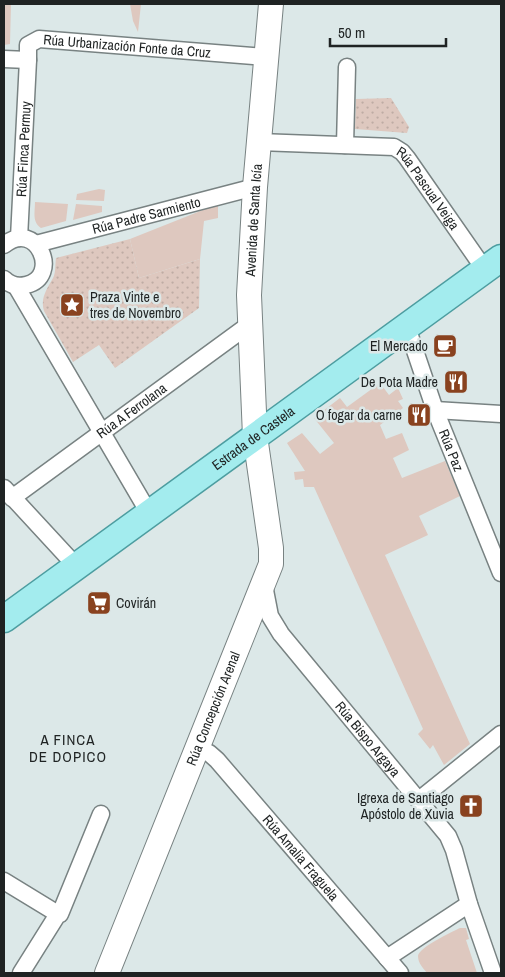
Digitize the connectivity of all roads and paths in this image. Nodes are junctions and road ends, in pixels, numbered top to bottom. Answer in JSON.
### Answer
{"nodes":[{"id":1,"x":271,"y":4,"type":"edge"},
{"id":2,"x":28,"y":52,"type":"junction"},
{"id":3,"x":266,"y":57,"type":"junction"},
{"id":4,"x":4,"y":59,"type":"edge"},
{"id":5,"x":347,"y":67,"type":"dead end"},
{"id":6,"x":259,"y":142,"type":"junction"},
{"id":7,"x":346,"y":144,"type":"junction"},
{"id":8,"x":255,"y":187,"type":"junction"},
{"id":9,"x":19,"y":238,"type":"junction"},
{"id":10,"x":36,"y":244,"type":"junction"},
{"id":11,"x":4,"y":245,"type":"edge"},
{"id":12,"x":493,"y":264,"type":"edge"},
{"id":13,"x":36,"y":281,"type":"junction"},
{"id":14,"x":9,"y":286,"type":"edge"},
{"id":15,"x":36,"y":318,"type":"junction"},
{"id":16,"x":250,"y":324,"type":"junction"},
{"id":17,"x":407,"y":327,"type":"junction"},
{"id":18,"x":435,"y":410,"type":"junction"},
{"id":19,"x":501,"y":414,"type":"edge"},
{"id":20,"x":102,"y":432,"type":"junction"},
{"id":21,"x":256,"y":436,"type":"junction"},
{"id":22,"x":8,"y":493,"type":"edge"},
{"id":23,"x":149,"y":513,"type":"junction"},
{"id":24,"x":76,"y":566,"type":"junction"},
{"id":25,"x":501,"y":572,"type":"edge"},
{"id":26,"x":264,"y":585,"type":"junction"},
{"id":27,"x":4,"y":619,"type":"edge"},
{"id":28,"x":273,"y":623,"type":"junction"},
{"id":29,"x":248,"y":624,"type":"junction"},
{"id":30,"x":501,"y":734,"type":"edge"},
{"id":31,"x":198,"y":749,"type":"junction"},
{"id":32,"x":419,"y":800,"type":"junction"},
{"id":33,"x":101,"y":814,"type":"dead end"},
{"id":34,"x":4,"y":881,"type":"edge"},
{"id":35,"x":469,"y":904,"type":"junction"},
{"id":36,"x":58,"y":914,"type":"junction"},
{"id":37,"x":387,"y":958,"type":"junction"},
{"id":38,"x":21,"y":973,"type":"edge"},
{"id":39,"x":108,"y":973,"type":"edge"},
{"id":40,"x":400,"y":973,"type":"edge"},
{"id":41,"x":493,"y":973,"type":"edge"}],
"edges":[{"from":1,"to":3,"type":"street","name":"Avenida de Santa Icía"},
{"from":2,"to":3,"type":"street","name":"Rúa Urbanización Fonte da Cruz"},
{"from":2,"to":4,"type":"street","name":"Rúa Urbanización Fonte da Cruz"},
{"from":2,"to":9,"type":"street","name":"Rúa Finca Permuy"},
{"from":3,"to":6,"type":"street","name":"Avenida de Santa Icía"},
{"from":5,"to":7,"type":"street"},
{"from":6,"to":7,"type":"street","name":"Rúa Pascual Veiga"},
{"from":6,"to":8,"type":"street","name":"Avenida de Santa Icía"},
{"from":7,"to":12,"type":"street","name":"Rúa Pascual Veiga"},
{"from":8,"to":10,"type":"street","name":"Rúa Padre Sarmiento"},
{"from":8,"to":16,"type":"street","name":"Avenida de Santa Icía"},
{"from":9,"to":10,"type":"street"},
{"from":9,"to":11,"type":"street"},
{"from":10,"to":13,"type":"street"},
{"from":12,"to":17,"type":"main road","name":"Estrada de Castela"},
{"from":13,"to":14,"type":"street"},
{"from":13,"to":15,"type":"street"},
{"from":14,"to":15,"type":"street"},
{"from":15,"to":20,"type":"street"},
{"from":16,"to":20,"type":"street","name":"Rúa A Ferrolana"},
{"from":16,"to":21,"type":"street","name":"Avenida de Santa Icía"},
{"from":17,"to":18,"type":"street","name":"Rúa Paz"},
{"from":17,"to":21,"type":"main road","name":"Estrada de Castela"},
{"from":18,"to":19,"type":"street"},
{"from":18,"to":25,"type":"street","name":"Rúa Paz"},
{"from":20,"to":22,"type":"street","name":"Rúa A Ferrolana"},
{"from":20,"to":23,"type":"street"},
{"from":21,"to":23,"type":"main road","name":"Estrada de Castela"},
{"from":21,"to":26,"type":"street","name":"Rúa Concepción Arenal"},
{"from":22,"to":24,"type":"street"},
{"from":23,"to":24,"type":"main road","name":"Estrada de Castela"},
{"from":24,"to":27,"type":"main road","name":"Estrada de Castela"},
{"from":26,"to":28,"type":"street","name":"Rúa Bispo Argaya"},
{"from":26,"to":29,"type":"street","name":"Rúa Concepción Arenal"},
{"from":28,"to":29,"type":"street"},
{"from":28,"to":32,"type":"street","name":"Rúa Bispo Argaya"},
{"from":29,"to":31,"type":"street","name":"Rúa Concepción Arenal"},
{"from":30,"to":32,"type":"street"},
{"from":31,"to":37,"type":"street","name":"Rúa Amalia Fraguela"},
{"from":31,"to":39,"type":"street","name":"Rúa Concepción Arenal"},
{"from":32,"to":35,"type":"street","name":"Rúa Bispo Argaya"},
{"from":33,"to":36,"type":"street"},
{"from":34,"to":36,"type":"street"},
{"from":35,"to":37,"type":"street"},
{"from":35,"to":41,"type":"street","name":"Rúa Bispo Argaya"},
{"from":36,"to":38,"type":"street"},
{"from":37,"to":40,"type":"street","name":"Rúa Amalia Fraguela"}]}
